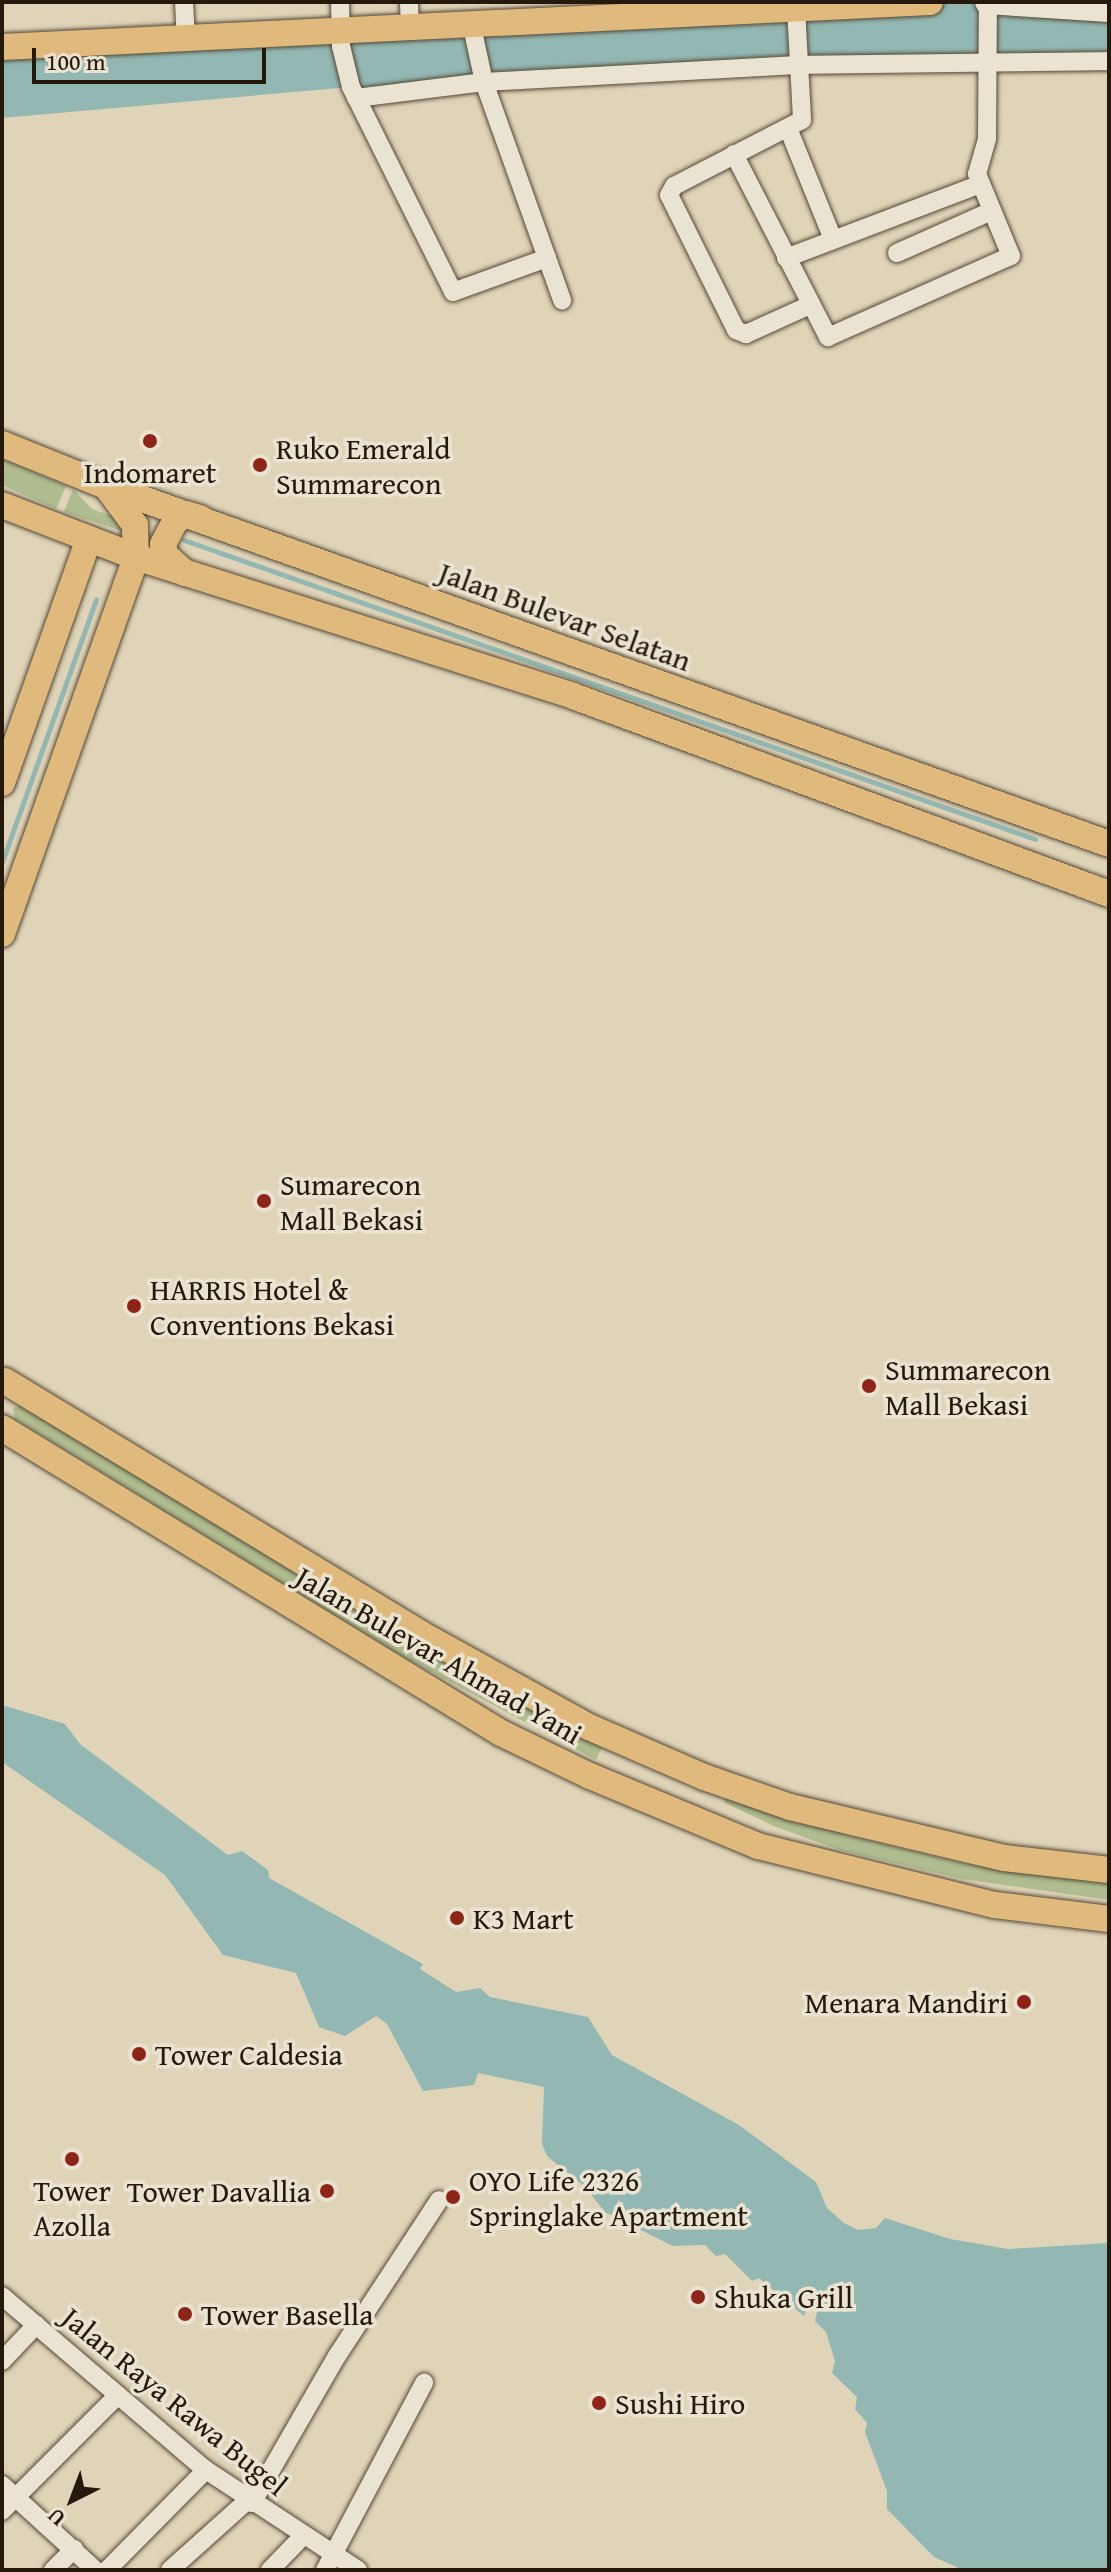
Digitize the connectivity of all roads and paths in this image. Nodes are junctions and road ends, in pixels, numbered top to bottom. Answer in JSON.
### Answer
{"nodes":[{"id":1,"x":184,"y":2,"type":"edge"},
{"id":2,"x":340,"y":2,"type":"edge"},
{"id":3,"x":930,"y":2,"type":"edge"},
{"id":4,"x":987,"y":2,"type":"edge"},
{"id":5,"x":853,"y":4,"type":"edge"},
{"id":6,"x":751,"y":5,"type":"edge"},
{"id":7,"x":1109,"y":10,"type":"edge"},
{"id":8,"x":409,"y":14,"type":"edge"},
{"id":9,"x":796,"y":14,"type":"junction"},
{"id":10,"x":473,"y":29,"type":"junction"},
{"id":11,"x":341,"y":38,"type":"junction"},
{"id":12,"x":186,"y":39,"type":"junction"},
{"id":13,"x":2,"y":47,"type":"edge"},
{"id":14,"x":798,"y":61,"type":"junction"},
{"id":15,"x":989,"y":61,"type":"junction"},
{"id":16,"x":1109,"y":61,"type":"edge"},
{"id":17,"x":483,"y":77,"type":"junction"},
{"id":18,"x":354,"y":93,"type":"junction"},
{"id":19,"x":788,"y":128,"type":"junction"},
{"id":20,"x":734,"y":154,"type":"junction"},
{"id":21,"x":978,"y":185,"type":"junction"},
{"id":22,"x":989,"y":212,"type":"junction"},
{"id":23,"x":832,"y":237,"type":"junction"},
{"id":24,"x":897,"y":253,"type":"dead end"},
{"id":25,"x":547,"y":258,"type":"junction"},
{"id":26,"x":786,"y":258,"type":"junction"},
{"id":27,"x":562,"y":300,"type":"dead end"},
{"id":28,"x":810,"y":305,"type":"junction"},
{"id":29,"x":2,"y":444,"type":"edge"},
{"id":30,"x":106,"y":486,"type":"junction"},
{"id":31,"x":2,"y":505,"type":"edge"},
{"id":32,"x":201,"y":518,"type":"junction"},
{"id":33,"x":89,"y":539,"type":"junction"},
{"id":34,"x":133,"y":567,"type":"junction"},
{"id":35,"x":79,"y":568,"type":"junction"},
{"id":36,"x":185,"y":573,"type":"junction"},
{"id":37,"x":2,"y":783,"type":"edge"},
{"id":38,"x":1109,"y":844,"type":"edge"},
{"id":39,"x":1109,"y":894,"type":"edge"},
{"id":40,"x":2,"y":934,"type":"edge"},
{"id":41,"x":3,"y":1387,"type":"edge"},
{"id":42,"x":2,"y":1428,"type":"edge"},
{"id":43,"x":1109,"y":1870,"type":"edge"},
{"id":44,"x":1109,"y":1919,"type":"edge"},
{"id":45,"x":439,"y":2200,"type":"dead end"},
{"id":46,"x":2,"y":2296,"type":"edge"},
{"id":47,"x":36,"y":2325,"type":"junction"},
{"id":48,"x":2,"y":2361,"type":"edge"},
{"id":49,"x":424,"y":2383,"type":"dead end"},
{"id":50,"x":118,"y":2395,"type":"junction"},
{"id":51,"x":206,"y":2470,"type":"junction"},
{"id":52,"x":9,"y":2492,"type":"edge"},
{"id":53,"x":250,"y":2501,"type":"junction"},
{"id":54,"x":2,"y":2511,"type":"edge"},
{"id":55,"x":303,"y":2536,"type":"junction"},
{"id":56,"x":74,"y":2549,"type":"junction"},
{"id":57,"x":330,"y":2562,"type":"edge"},
{"id":58,"x":53,"y":2570,"type":"edge"},
{"id":59,"x":95,"y":2570,"type":"edge"},
{"id":60,"x":107,"y":2570,"type":"edge"},
{"id":61,"x":170,"y":2570,"type":"edge"},
{"id":62,"x":270,"y":2570,"type":"edge"},
{"id":63,"x":358,"y":2570,"type":"edge"}],
"edges":[{"from":1,"to":12,"type":"street"},
{"from":2,"to":11,"type":"street"},
{"from":3,"to":5,"type":"main road"},
{"from":4,"to":7,"type":"street"},
{"from":4,"to":15,"type":"street"},
{"from":5,"to":9,"type":"main road"},
{"from":6,"to":9,"type":"main road"},
{"from":6,"to":10,"type":"main road"},
{"from":8,"to":10,"type":"main road"},
{"from":8,"to":11,"type":"main road"},
{"from":9,"to":14,"type":"street"},
{"from":10,"to":17,"type":"street"},
{"from":11,"to":12,"type":"main road"},
{"from":11,"to":18,"type":"street"},
{"from":12,"to":13,"type":"main road"},
{"from":14,"to":15,"type":"street"},
{"from":14,"to":17,"type":"street"},
{"from":14,"to":19,"type":"street"},
{"from":15,"to":16,"type":"street"},
{"from":15,"to":21,"type":"street"},
{"from":17,"to":18,"type":"street"},
{"from":17,"to":25,"type":"street"},
{"from":18,"to":25,"type":"street"},
{"from":19,"to":20,"type":"street"},
{"from":19,"to":23,"type":"street"},
{"from":20,"to":26,"type":"street"},
{"from":20,"to":28,"type":"street"},
{"from":21,"to":22,"type":"street"},
{"from":21,"to":23,"type":"street"},
{"from":22,"to":24,"type":"street"},
{"from":22,"to":28,"type":"street"},
{"from":23,"to":26,"type":"street"},
{"from":25,"to":27,"type":"street"},
{"from":26,"to":28,"type":"street"},
{"from":29,"to":30,"type":"main road","name":"Jalan Bulevar Selatan"},
{"from":30,"to":32,"type":"main road","name":"Jalan Bulevar Selatan"},
{"from":30,"to":34,"type":"main road"},
{"from":31,"to":33,"type":"main road"},
{"from":32,"to":36,"type":"main road"},
{"from":32,"to":38,"type":"main road","name":"Jalan Bulevar Selatan"},
{"from":33,"to":34,"type":"main road"},
{"from":33,"to":35,"type":"main road"},
{"from":34,"to":35,"type":"main road"},
{"from":34,"to":36,"type":"main road"},
{"from":34,"to":40,"type":"main road"},
{"from":35,"to":37,"type":"main road"},
{"from":36,"to":39,"type":"main road"},
{"from":41,"to":43,"type":"main road","name":"Jalan Bulevar Ahmad Yani"},
{"from":42,"to":44,"type":"main road","name":"Jalan Bulevar Ahmad Yani"},
{"from":45,"to":53,"type":"street"},
{"from":46,"to":47,"type":"street","name":"Jalan Raya Rawa Bugel"},
{"from":47,"to":48,"type":"street"},
{"from":47,"to":50,"type":"street","name":"Jalan Raya Rawa Bugel"},
{"from":49,"to":57,"type":"street"},
{"from":50,"to":51,"type":"street","name":"Jalan Raya Rawa Bugel"},
{"from":50,"to":52,"type":"street"},
{"from":51,"to":53,"type":"street","name":"Jalan Raya Rawa Bugel"},
{"from":51,"to":60,"type":"street"},
{"from":52,"to":54,"type":"street"},
{"from":52,"to":56,"type":"street"},
{"from":53,"to":55,"type":"street","name":"Jalan Raya Rawa Bugel"},
{"from":53,"to":61,"type":"street"},
{"from":55,"to":57,"type":"street","name":"Jalan Raya Rawa Bugel"},
{"from":55,"to":62,"type":"street"},
{"from":56,"to":58,"type":"street"},
{"from":56,"to":59,"type":"street"},
{"from":57,"to":63,"type":"street","name":"Jalan Raya Rawa Bugel"}]}
